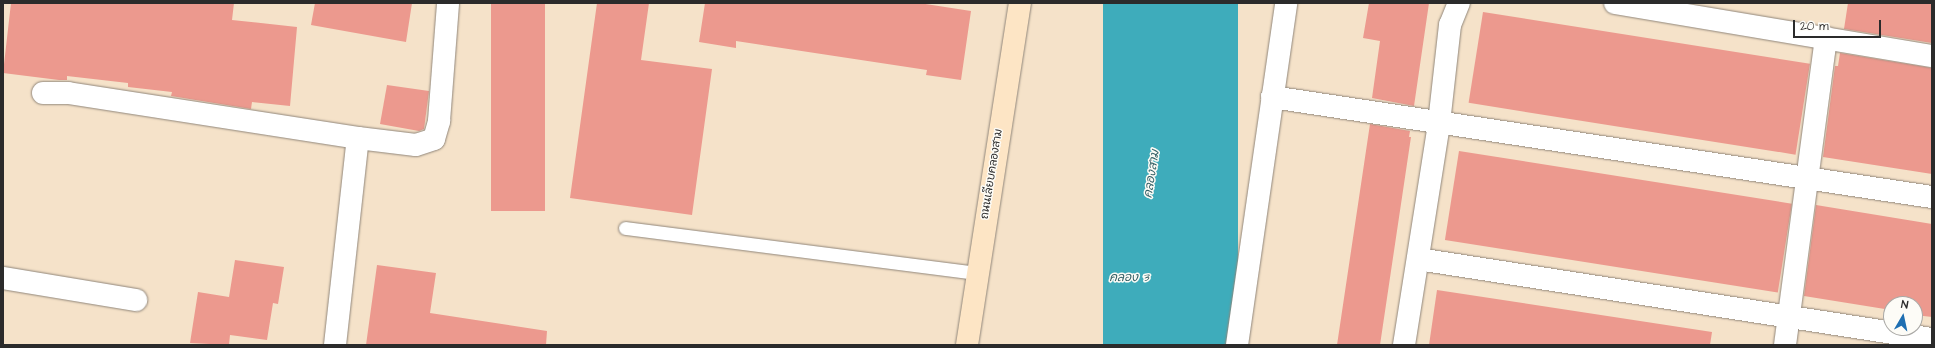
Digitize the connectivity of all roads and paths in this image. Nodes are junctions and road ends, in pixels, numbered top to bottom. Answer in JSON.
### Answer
{"nodes":[{"id":1,"x":448,"y":3,"type":"edge"},
{"id":2,"x":1020,"y":3,"type":"edge"},
{"id":3,"x":1286,"y":3,"type":"edge"},
{"id":4,"x":1459,"y":3,"type":"edge"},
{"id":5,"x":1615,"y":3,"type":"edge"},
{"id":6,"x":1826,"y":38,"type":"junction"},
{"id":7,"x":1932,"y":56,"type":"edge"},
{"id":8,"x":43,"y":93,"type":"dead end"},
{"id":9,"x":1272,"y":97,"type":"junction"},
{"id":10,"x":1439,"y":123,"type":"junction"},
{"id":11,"x":358,"y":138,"type":"junction"},
{"id":12,"x":1808,"y":179,"type":"junction"},
{"id":13,"x":1932,"y":197,"type":"edge"},
{"id":14,"x":625,"y":228,"type":"dead end"},
{"id":15,"x":1418,"y":259,"type":"junction"},
{"id":16,"x":976,"y":273,"type":"junction"},
{"id":17,"x":3,"y":278,"type":"edge"},
{"id":18,"x":136,"y":300,"type":"dead end"},
{"id":19,"x":1789,"y":316,"type":"junction"},
{"id":20,"x":1932,"y":339,"type":"edge"},
{"id":21,"x":335,"y":345,"type":"edge"},
{"id":22,"x":967,"y":345,"type":"edge"},
{"id":23,"x":1237,"y":345,"type":"edge"},
{"id":24,"x":1404,"y":345,"type":"edge"},
{"id":25,"x":1785,"y":345,"type":"edge"}],
"edges":[{"from":1,"to":11,"type":"street"},
{"from":2,"to":16,"type":"main road","name":"ถนนเลียบคลองสาม"},
{"from":3,"to":9,"type":"street"},
{"from":4,"to":10,"type":"street"},
{"from":5,"to":6,"type":"street"},
{"from":6,"to":7,"type":"street"},
{"from":6,"to":12,"type":"street"},
{"from":8,"to":11,"type":"street"},
{"from":9,"to":10,"type":"street"},
{"from":9,"to":23,"type":"street"},
{"from":10,"to":12,"type":"street"},
{"from":10,"to":15,"type":"street"},
{"from":11,"to":21,"type":"street"},
{"from":12,"to":13,"type":"street"},
{"from":12,"to":19,"type":"street"},
{"from":14,"to":16,"type":"lane"},
{"from":15,"to":19,"type":"street"},
{"from":15,"to":24,"type":"street"},
{"from":16,"to":22,"type":"main road","name":"ถนนเลียบคลองสาม"},
{"from":17,"to":18,"type":"street"},
{"from":19,"to":20,"type":"street"},
{"from":19,"to":25,"type":"street"}]}
